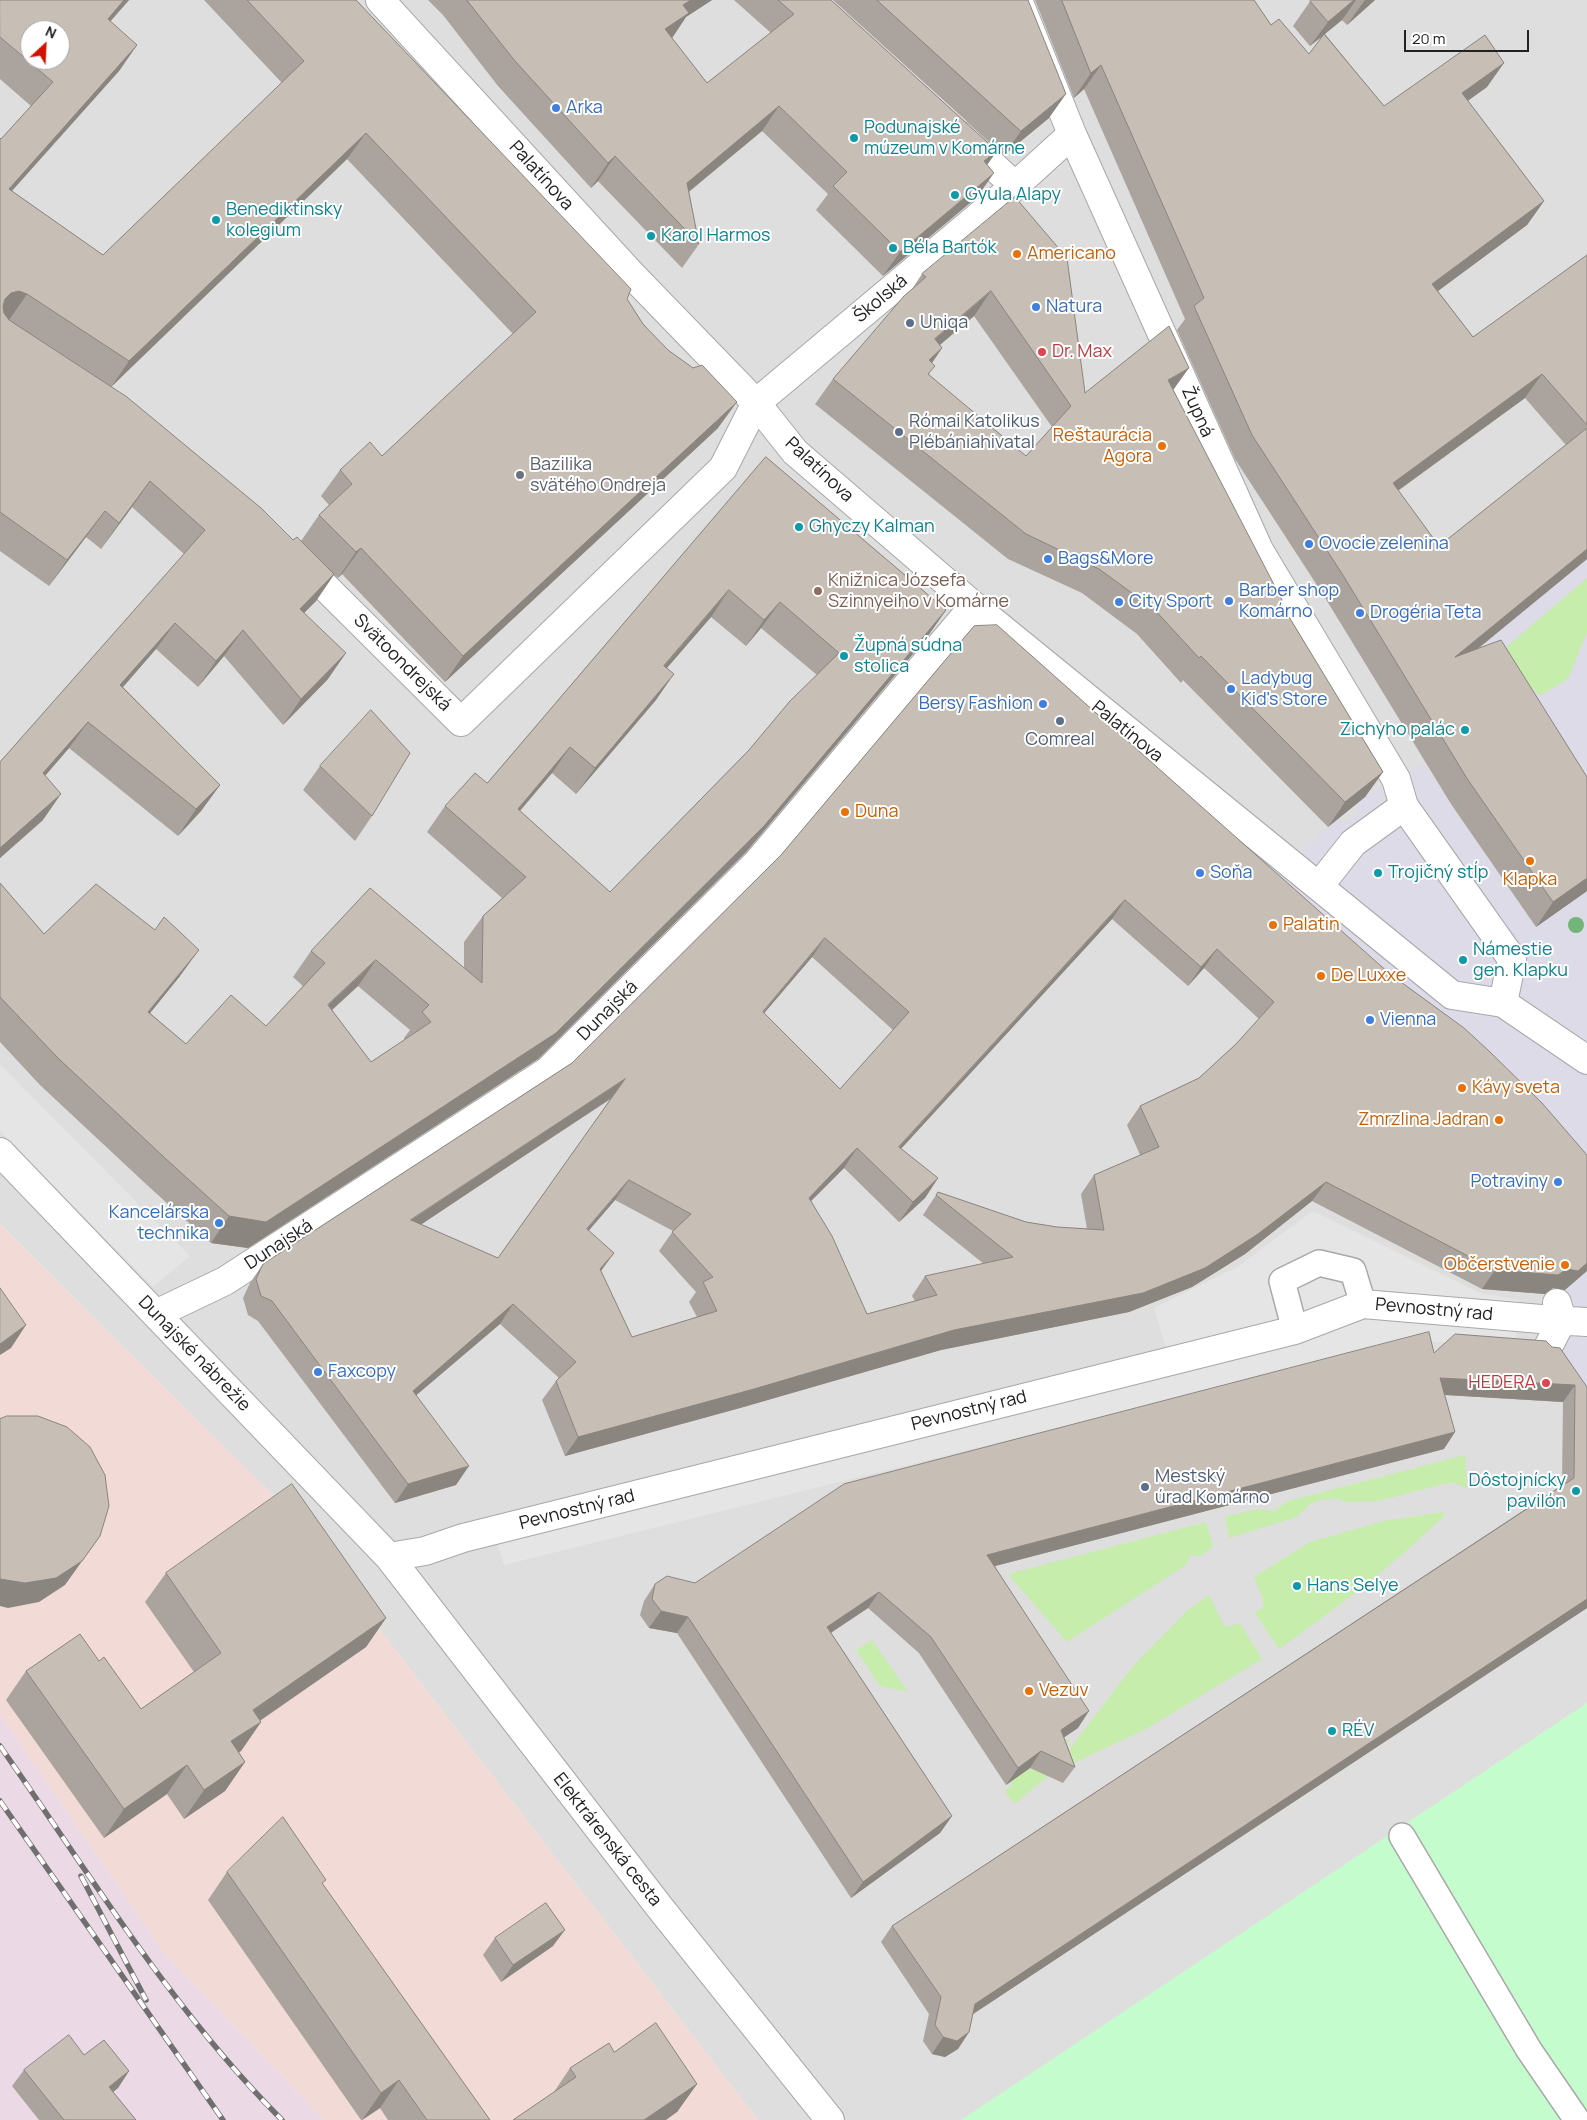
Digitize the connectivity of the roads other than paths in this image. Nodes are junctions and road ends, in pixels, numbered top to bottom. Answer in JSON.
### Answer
{"nodes":[{"id":1,"x":380,"y":0,"type":"edge"},
{"id":2,"x":1018,"y":0,"type":"edge"},
{"id":3,"x":942,"y":119,"type":"edge"},
{"id":4,"x":1072,"y":134,"type":"junction"},
{"id":5,"x":1015,"y":186,"type":"junction"},
{"id":6,"x":756,"y":403,"type":"junction"},
{"id":7,"x":282,"y":546,"type":"edge"},
{"id":8,"x":974,"y":606,"type":"junction"},
{"id":9,"x":1404,"y":806,"type":"junction"},
{"id":10,"x":1319,"y":886,"type":"junction"},
{"id":11,"x":1503,"y":1004,"type":"junction"},
{"id":12,"x":1587,"y":1060,"type":"edge"},
{"id":13,"x":0,"y":1152,"type":"edge"},
{"id":14,"x":1363,"y":1304,"type":"junction"},
{"id":15,"x":156,"y":1314,"type":"junction"},
{"id":16,"x":1565,"y":1316,"type":"edge"},
{"id":17,"x":1295,"y":1330,"type":"junction"},
{"id":18,"x":1547,"y":1349,"type":"edge"},
{"id":19,"x":389,"y":1557,"type":"junction"},
{"id":20,"x":1402,"y":1836,"type":"dead end"},
{"id":21,"x":830,"y":2120,"type":"edge"},
{"id":22,"x":1577,"y":2120,"type":"edge"}],
"edges":[{"from":1,"to":6,"type":"street","name":"Palatínova"},
{"from":2,"to":4,"type":"street","name":"Župná"},
{"from":3,"to":5,"type":"street"},
{"from":4,"to":5,"type":"street","name":"Školská"},
{"from":4,"to":9,"type":"street","name":"Župná"},
{"from":5,"to":6,"type":"street","name":"Školská"},
{"from":6,"to":7,"type":"street","name":"Svätoondrejská"},
{"from":6,"to":8,"type":"street","name":"Palatínova"},
{"from":8,"to":10,"type":"street","name":"Palatínova"},
{"from":8,"to":15,"type":"street","name":"Dunajská"},
{"from":9,"to":10,"type":"street"},
{"from":9,"to":11,"type":"street","name":"Župná"},
{"from":10,"to":11,"type":"street","name":"Palatínova"},
{"from":11,"to":12,"type":"street"},
{"from":13,"to":15,"type":"street","name":"Dunajské nábrežie"},
{"from":14,"to":16,"type":"street","name":"Pevnostný rad"},
{"from":14,"to":17,"type":"street","name":"Pevnostný rad"},
{"from":14,"to":17,"type":"lane"},
{"from":15,"to":19,"type":"street","name":"Dunajské nábrežie"},
{"from":16,"to":18,"type":"street"},
{"from":17,"to":19,"type":"street","name":"Pevnostný rad"},
{"from":19,"to":21,"type":"street","name":"Elektrárenská cesta"},
{"from":20,"to":22,"type":"lane"}]}
